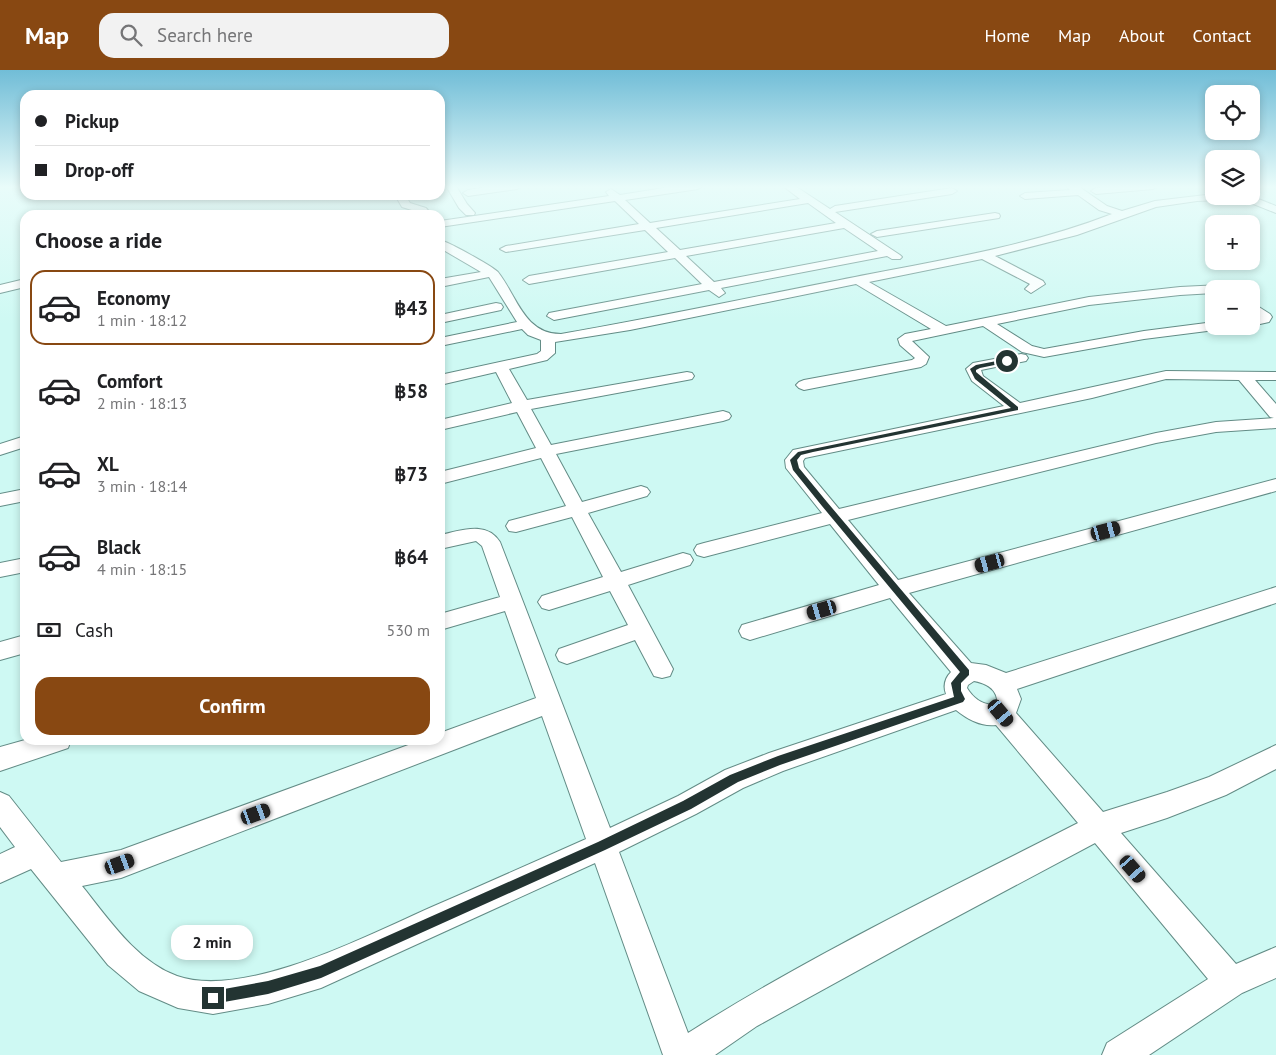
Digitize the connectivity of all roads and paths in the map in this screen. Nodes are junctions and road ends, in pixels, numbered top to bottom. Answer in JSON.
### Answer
{"nodes":[{"id":1,"x":610,"y":232,"type":"edge"},
{"id":2,"x":653,"y":232,"type":"edge"},
{"id":3,"x":802,"y":232,"type":"edge"},
{"id":4,"x":859,"y":232,"type":"edge"},
{"id":5,"x":874,"y":232,"type":"edge"},
{"id":6,"x":890,"y":232,"type":"edge"},
{"id":7,"x":1077,"y":232,"type":"edge"},
{"id":8,"x":877,"y":234,"type":"junction"},
{"id":9,"x":445,"y":247,"type":"edge"},
{"id":10,"x":506,"y":249,"type":"dead end"},
{"id":11,"x":890,"y":252,"type":"junction"},
{"id":12,"x":676,"y":254,"type":"junction"},
{"id":13,"x":984,"y":254,"type":"junction"},
{"id":14,"x":915,"y":261,"type":"junction"},
{"id":15,"x":475,"y":262,"type":"junction"},
{"id":16,"x":457,"y":264,"type":"dead end"},
{"id":17,"x":492,"y":273,"type":"junction"},
{"id":18,"x":529,"y":280,"type":"dead end"},
{"id":19,"x":857,"y":280,"type":"junction"},
{"id":20,"x":445,"y":282,"type":"edge"},
{"id":21,"x":20,"y":285,"type":"edge"},
{"id":22,"x":712,"y":287,"type":"junction"},
{"id":23,"x":1031,"y":288,"type":"dead end"},
{"id":24,"x":0,"y":289,"type":"edge"},
{"id":25,"x":1205,"y":290,"type":"edge"},
{"id":26,"x":724,"y":298,"type":"dead end"},
{"id":27,"x":496,"y":307,"type":"dead end"},
{"id":28,"x":1260,"y":313,"type":"edge"},
{"id":29,"x":554,"y":316,"type":"dead end"},
{"id":30,"x":445,"y":318,"type":"edge"},
{"id":31,"x":1260,"y":320,"type":"edge"},
{"id":32,"x":985,"y":322,"type":"junction"},
{"id":33,"x":525,"y":324,"type":"junction"},
{"id":34,"x":1205,"y":327,"type":"edge"},
{"id":35,"x":943,"y":330,"type":"junction"},
{"id":36,"x":548,"y":338,"type":"junction"},
{"id":37,"x":445,"y":341,"type":"edge"},
{"id":38,"x":1021,"y":358,"type":"dead end"},
{"id":39,"x":501,"y":367,"type":"junction"},
{"id":40,"x":687,"y":376,"type":"dead end"},
{"id":41,"x":1244,"y":376,"type":"junction"},
{"id":42,"x":1276,"y":376,"type":"edge"},
{"id":43,"x":445,"y":379,"type":"edge"},
{"id":44,"x":804,"y":385,"type":"dead end"},
{"id":45,"x":522,"y":406,"type":"junction"},
{"id":46,"x":1016,"y":408,"type":"junction"},
{"id":47,"x":1276,"y":414,"type":"edge"},
{"id":48,"x":723,"y":416,"type":"dead end"},
{"id":49,"x":1276,"y":422,"type":"edge"},
{"id":50,"x":445,"y":424,"type":"edge"},
{"id":51,"x":20,"y":443,"type":"edge"},
{"id":52,"x":0,"y":450,"type":"edge"},
{"id":53,"x":546,"y":451,"type":"junction"},
{"id":54,"x":445,"y":477,"type":"edge"},
{"id":55,"x":1276,"y":485,"type":"edge"},
{"id":56,"x":641,"y":492,"type":"dead end"},
{"id":57,"x":20,"y":496,"type":"edge"},
{"id":58,"x":0,"y":500,"type":"edge"},
{"id":59,"x":578,"y":510,"type":"junction"},
{"id":60,"x":834,"y":516,"type":"junction"},
{"id":61,"x":516,"y":526,"type":"dead end"},
{"id":62,"x":445,"y":541,"type":"edge"},
{"id":63,"x":704,"y":550,"type":"dead end"},
{"id":64,"x":683,"y":560,"type":"dead end"},
{"id":65,"x":20,"y":566,"type":"edge"},
{"id":66,"x":0,"y":570,"type":"edge"},
{"id":67,"x":615,"y":580,"type":"junction"},
{"id":68,"x":894,"y":589,"type":"junction"},
{"id":69,"x":1276,"y":595,"type":"edge"},
{"id":70,"x":512,"y":601,"type":"junction"},
{"id":71,"x":549,"y":602,"type":"dead end"},
{"id":72,"x":445,"y":621,"type":"edge"},
{"id":73,"x":641,"y":629,"type":"junction"},
{"id":74,"x":750,"y":631,"type":"dead end"},
{"id":75,"x":20,"y":645,"type":"edge"},
{"id":76,"x":0,"y":651,"type":"edge"},
{"id":77,"x":567,"y":654,"type":"dead end"},
{"id":78,"x":662,"y":669,"type":"dead end"},
{"id":79,"x":1002,"y":684,"type":"junction"},
{"id":80,"x":963,"y":686,"type":"junction"},
{"id":81,"x":549,"y":703,"type":"junction"},
{"id":82,"x":1001,"y":713,"type":"junction"},
{"id":83,"x":445,"y":743,"type":"edge"},
{"id":84,"x":44,"y":745,"type":"edge"},
{"id":85,"x":439,"y":745,"type":"edge"},
{"id":86,"x":1276,"y":756,"type":"edge"},
{"id":87,"x":0,"y":759,"type":"edge"},
{"id":88,"x":0,"y":805,"type":"edge"},
{"id":89,"x":1097,"y":827,"type":"junction"},
{"id":90,"x":602,"y":846,"type":"junction"},
{"id":91,"x":35,"y":852,"type":"junction"},
{"id":92,"x":0,"y":869,"type":"edge"},
{"id":93,"x":56,"y":877,"type":"junction"},
{"id":94,"x":1276,"y":962,"type":"edge"},
{"id":95,"x":1231,"y":982,"type":"junction"},
{"id":96,"x":680,"y":1055,"type":"edge"},
{"id":97,"x":685,"y":1055,"type":"edge"},
{"id":98,"x":1119,"y":1055,"type":"edge"}],
"edges":[{"from":1,"to":10,"type":"street"},
{"from":2,"to":12,"type":"street"},
{"from":3,"to":12,"type":"street"},
{"from":4,"to":11,"type":"street"},
{"from":5,"to":8,"type":"street"},
{"from":6,"to":8,"type":"street"},
{"from":7,"to":13,"type":"street"},
{"from":8,"to":14,"type":"street"},
{"from":9,"to":15,"type":"street"},
{"from":11,"to":14,"type":"street"},
{"from":11,"to":22,"type":"street"},
{"from":12,"to":18,"type":"street"},
{"from":12,"to":22,"type":"street"},
{"from":13,"to":14,"type":"street"},
{"from":13,"to":23,"type":"street"},
{"from":14,"to":19,"type":"street"},
{"from":15,"to":16,"type":"street"},
{"from":15,"to":17,"type":"street"},
{"from":17,"to":20,"type":"street"},
{"from":17,"to":33,"type":"street"},
{"from":19,"to":35,"type":"street"},
{"from":19,"to":36,"type":"street"},
{"from":21,"to":24,"type":"street"},
{"from":22,"to":26,"type":"street"},
{"from":22,"to":29,"type":"street"},
{"from":25,"to":32,"type":"street"},
{"from":27,"to":30,"type":"street"},
{"from":28,"to":31,"type":"street"},
{"from":32,"to":34,"type":"street"},
{"from":32,"to":35,"type":"street"},
{"from":33,"to":36,"type":"street"},
{"from":33,"to":37,"type":"street"},
{"from":35,"to":44,"type":"street"},
{"from":36,"to":39,"type":"street"},
{"from":38,"to":46,"type":"street"},
{"from":39,"to":43,"type":"street"},
{"from":39,"to":45,"type":"street"},
{"from":40,"to":45,"type":"street"},
{"from":41,"to":42,"type":"street"},
{"from":41,"to":46,"type":"street"},
{"from":41,"to":47,"type":"street"},
{"from":45,"to":50,"type":"street"},
{"from":45,"to":53,"type":"street"},
{"from":46,"to":60,"type":"street"},
{"from":48,"to":53,"type":"street"},
{"from":49,"to":60,"type":"street"},
{"from":51,"to":52,"type":"street"},
{"from":53,"to":54,"type":"street"},
{"from":53,"to":59,"type":"street"},
{"from":55,"to":68,"type":"street"},
{"from":56,"to":59,"type":"street"},
{"from":57,"to":58,"type":"street"},
{"from":59,"to":61,"type":"street"},
{"from":59,"to":67,"type":"street"},
{"from":60,"to":63,"type":"street"},
{"from":60,"to":68,"type":"street"},
{"from":62,"to":70,"type":"street"},
{"from":64,"to":67,"type":"street"},
{"from":65,"to":66,"type":"street"},
{"from":67,"to":71,"type":"street"},
{"from":67,"to":73,"type":"street"},
{"from":68,"to":74,"type":"street"},
{"from":68,"to":80,"type":"street"},
{"from":69,"to":79,"type":"street"},
{"from":70,"to":72,"type":"street"},
{"from":70,"to":81,"type":"street"},
{"from":73,"to":77,"type":"street"},
{"from":73,"to":78,"type":"street"},
{"from":75,"to":76,"type":"street"},
{"from":79,"to":80,"type":"street"},
{"from":79,"to":82,"type":"street"},
{"from":80,"to":82,"type":"street"},
{"from":80,"to":90,"type":"street"},
{"from":81,"to":83,"type":"street"},
{"from":81,"to":90,"type":"street"},
{"from":82,"to":89,"type":"street"},
{"from":84,"to":87,"type":"street"},
{"from":85,"to":93,"type":"street"},
{"from":86,"to":89,"type":"street"},
{"from":88,"to":91,"type":"street"},
{"from":89,"to":95,"type":"street"},
{"from":89,"to":97,"type":"street"},
{"from":90,"to":93,"type":"street"},
{"from":90,"to":96,"type":"street"},
{"from":91,"to":92,"type":"street"},
{"from":91,"to":93,"type":"street"},
{"from":94,"to":95,"type":"street"},
{"from":95,"to":98,"type":"street"}]}
